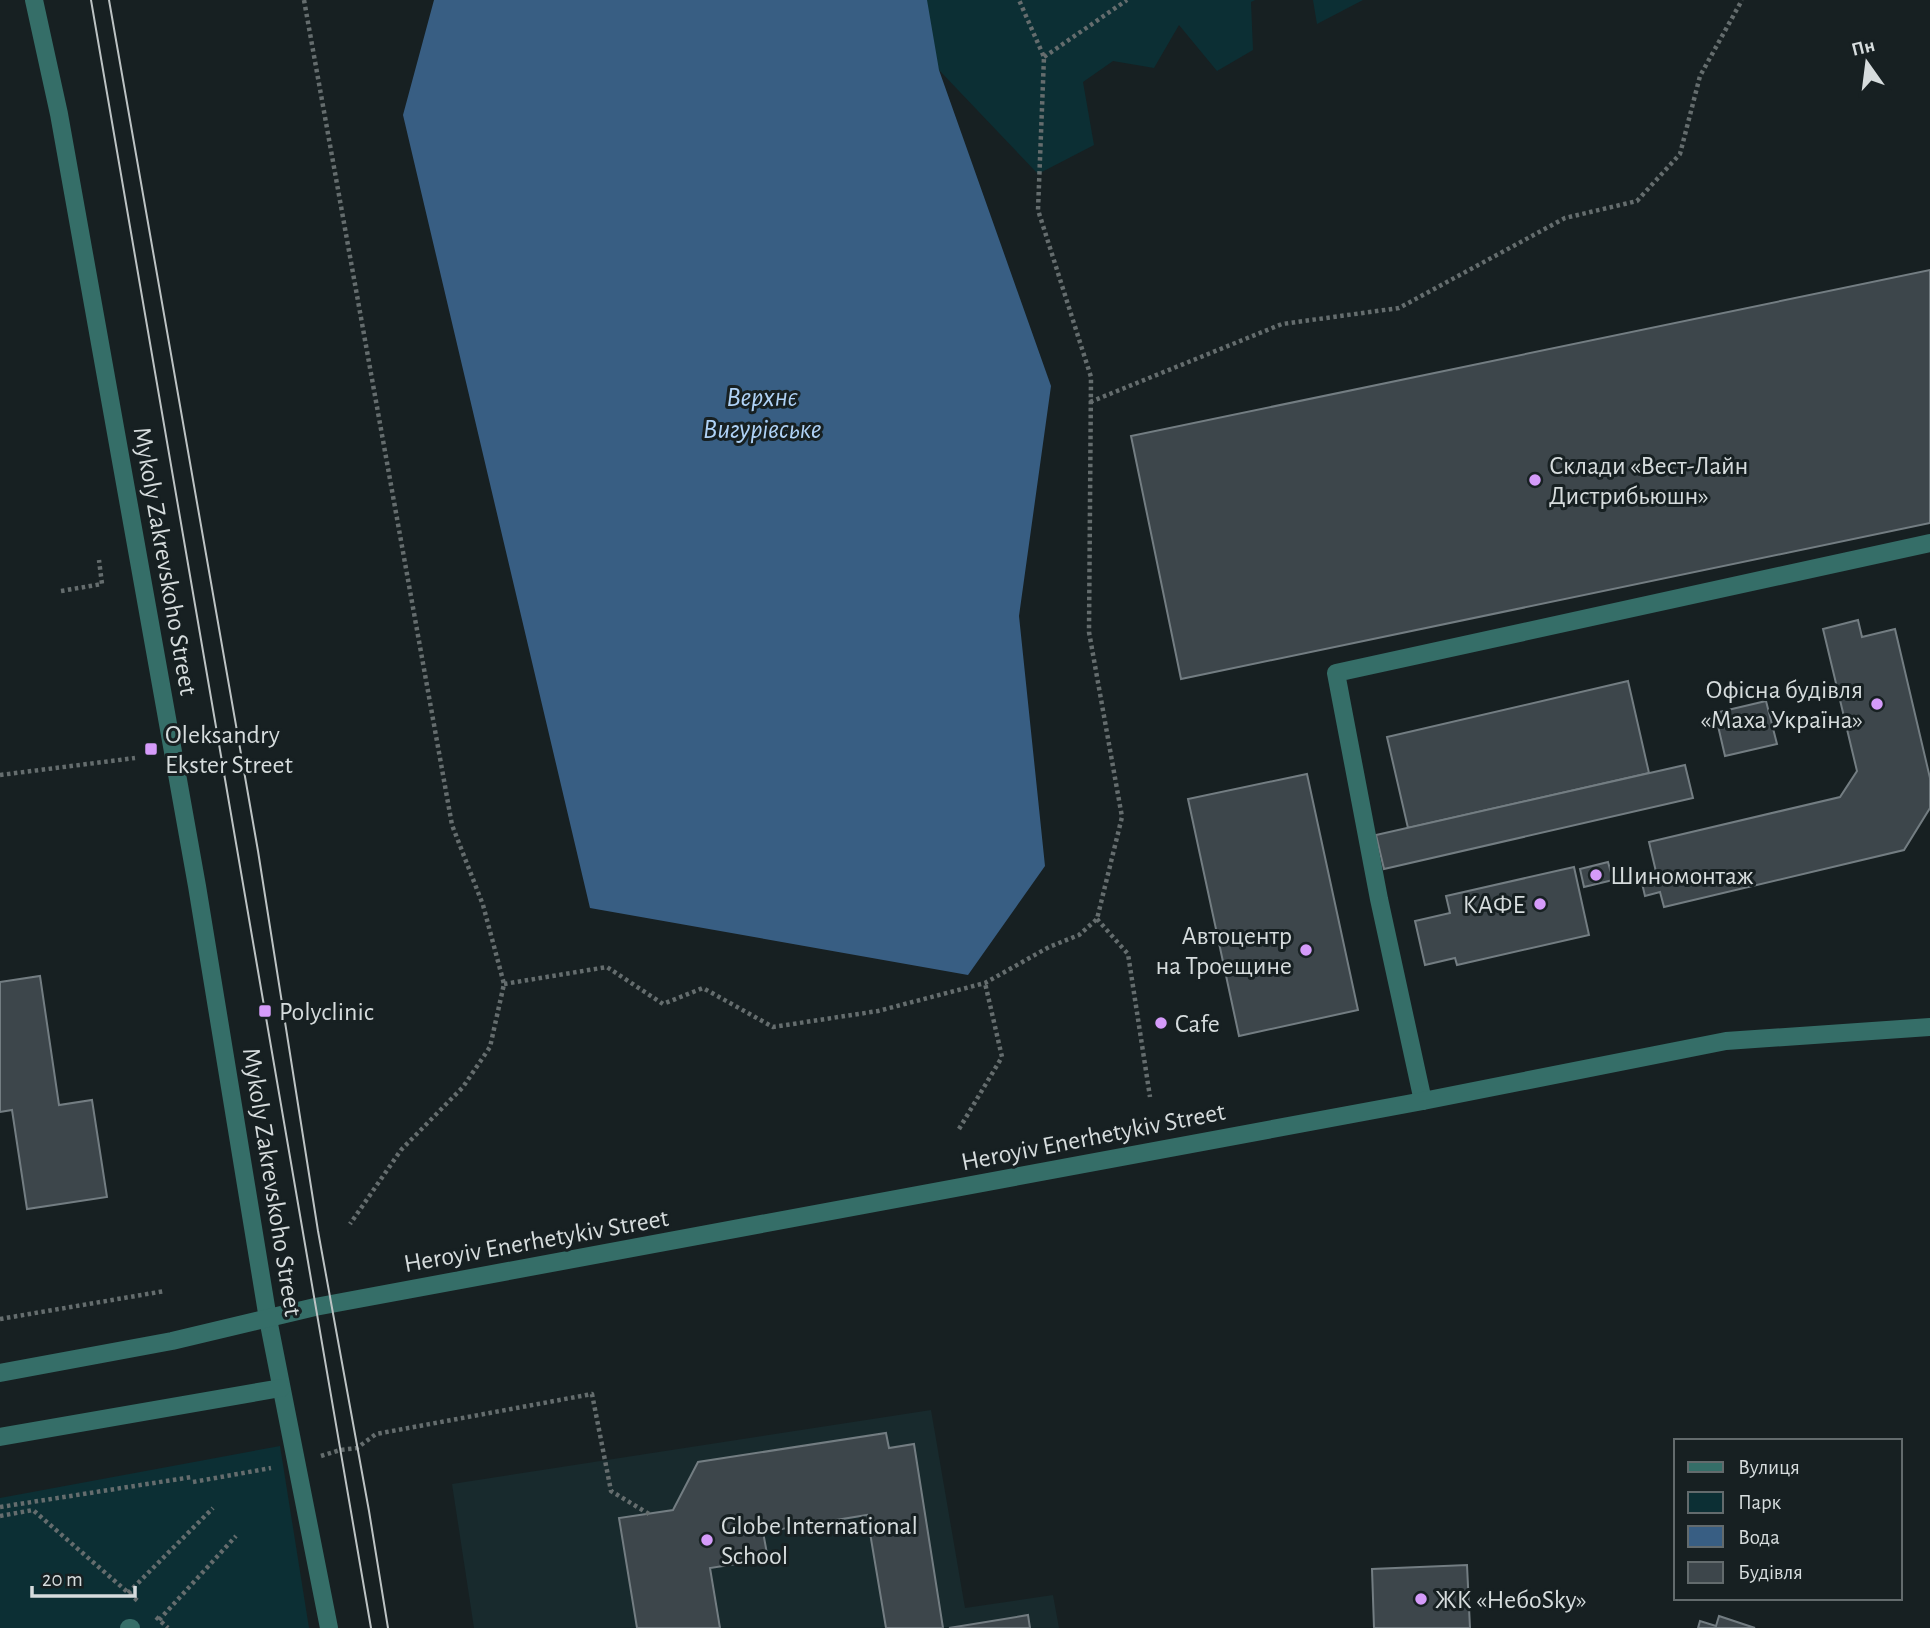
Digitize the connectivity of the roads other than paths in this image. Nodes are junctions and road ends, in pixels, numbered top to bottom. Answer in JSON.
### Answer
{"nodes":[{"id":1,"x":34,"y":0,"type":"edge"},
{"id":2,"x":1930,"y":543,"type":"edge"},
{"id":3,"x":1930,"y":1027,"type":"edge"},
{"id":4,"x":1423,"y":1101,"type":"junction"},
{"id":5,"x":268,"y":1319,"type":"junction"},
{"id":6,"x":0,"y":1373,"type":"edge"},
{"id":7,"x":281,"y":1388,"type":"junction"},
{"id":8,"x":0,"y":1437,"type":"edge"},
{"id":9,"x":330,"y":1628,"type":"edge"}],
"edges":[{"from":1,"to":5,"type":"street","name":"Mykoly Zakrevskoho Street"},
{"from":2,"to":4,"type":"street"},
{"from":3,"to":4,"type":"street","name":"Heroyiv Enerhetykiv Street"},
{"from":4,"to":5,"type":"street","name":"Heroyiv Enerhetykiv Street"},
{"from":5,"to":6,"type":"street"},
{"from":5,"to":7,"type":"street","name":"Mykoly Zakrevskoho Street"},
{"from":7,"to":8,"type":"street"},
{"from":7,"to":9,"type":"street","name":"Mykoly Zakrevskoho Street"}]}
